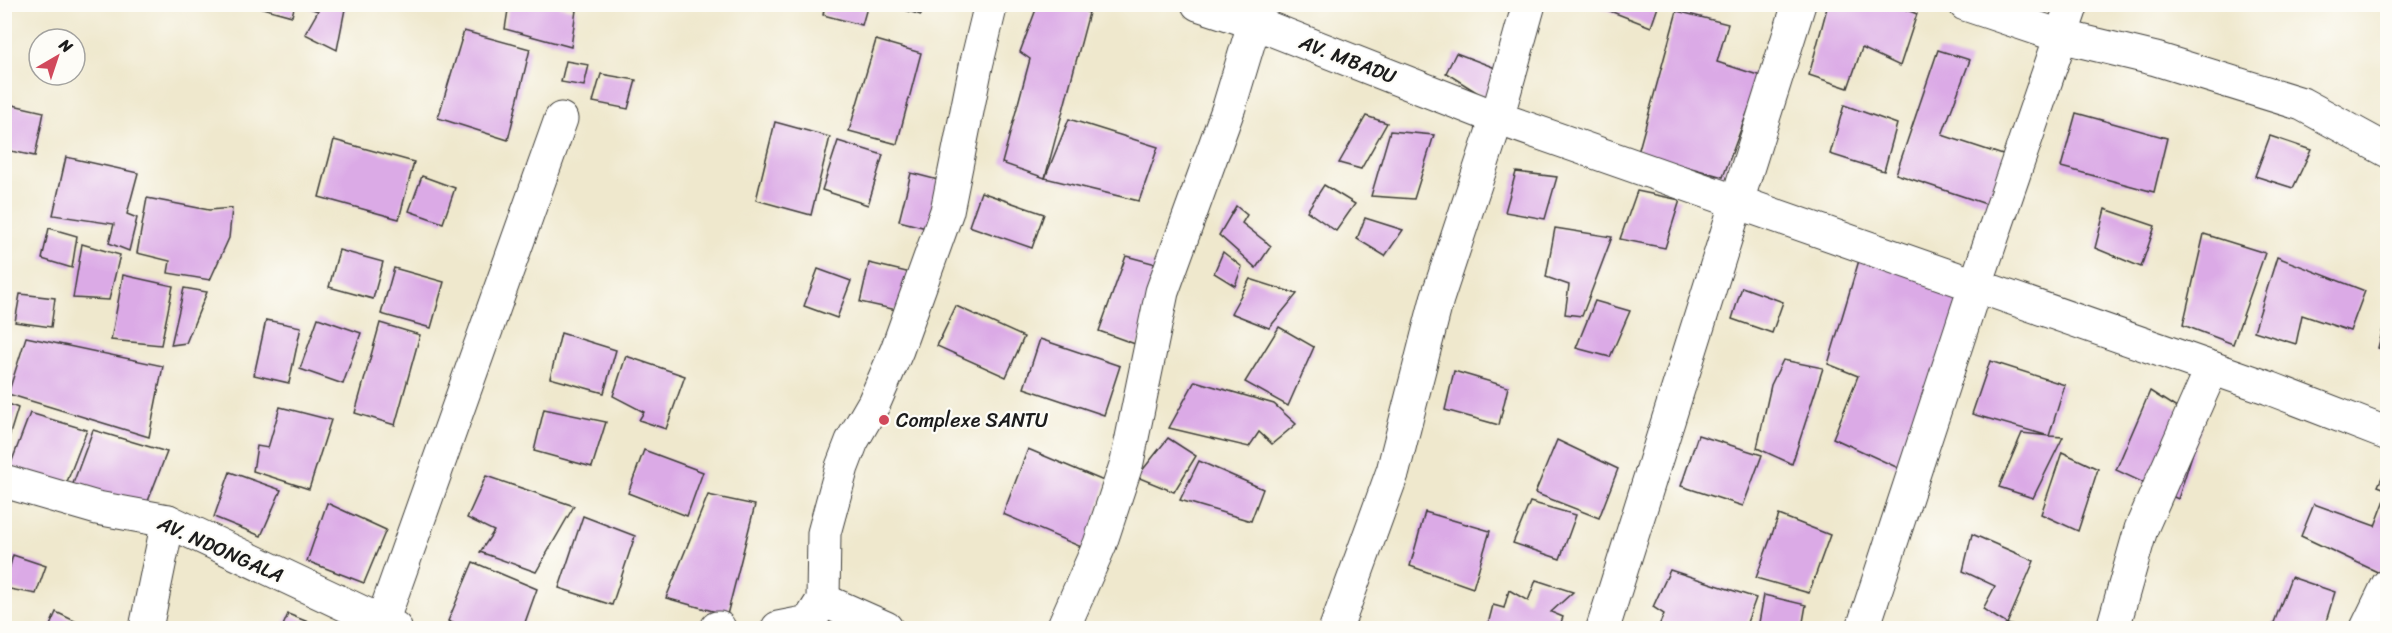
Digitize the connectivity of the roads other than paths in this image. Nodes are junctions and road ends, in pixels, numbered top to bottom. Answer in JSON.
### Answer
{"nodes":[{"id":1,"x":991,"y":4,"type":"edge"},
{"id":2,"x":1198,"y":4,"type":"edge"},
{"id":3,"x":1529,"y":4,"type":"edge"},
{"id":4,"x":1799,"y":4,"type":"edge"},
{"id":5,"x":1965,"y":4,"type":"edge"},
{"id":6,"x":2072,"y":4,"type":"edge"},
{"id":7,"x":1257,"y":13,"type":"edge"},
{"id":8,"x":2060,"y":36,"type":"junction"},
{"id":9,"x":1497,"y":118,"type":"junction"},
{"id":10,"x":561,"y":119,"type":"dead end"},
{"id":11,"x":2388,"y":151,"type":"edge"},
{"id":12,"x":1737,"y":201,"type":"junction"},
{"id":13,"x":1975,"y":287,"type":"junction"},
{"id":14,"x":2212,"y":368,"type":"junction"},
{"id":15,"x":2388,"y":434,"type":"edge"},
{"id":16,"x":4,"y":481,"type":"edge"},
{"id":17,"x":168,"y":521,"type":"junction"},
{"id":18,"x":2388,"y":585,"type":"edge"},
{"id":19,"x":823,"y":600,"type":"junction"},
{"id":20,"x":388,"y":625,"type":"edge"},
{"id":21,"x":146,"y":628,"type":"edge"},
{"id":22,"x":778,"y":628,"type":"edge"},
{"id":23,"x":886,"y":628,"type":"edge"},
{"id":24,"x":1063,"y":628,"type":"edge"},
{"id":25,"x":1336,"y":628,"type":"edge"},
{"id":26,"x":1603,"y":628,"type":"edge"},
{"id":27,"x":1863,"y":628,"type":"edge"},
{"id":28,"x":2113,"y":628,"type":"edge"},
{"id":29,"x":2367,"y":628,"type":"edge"}],
"edges":[{"from":1,"to":19,"type":"street"},
{"from":2,"to":7,"type":"street","name":"AV. MBADU"},
{"from":3,"to":9,"type":"street"},
{"from":4,"to":12,"type":"street"},
{"from":5,"to":8,"type":"street"},
{"from":6,"to":8,"type":"street"},
{"from":7,"to":9,"type":"street","name":"AV. MBADU"},
{"from":7,"to":24,"type":"street"},
{"from":8,"to":11,"type":"street"},
{"from":8,"to":13,"type":"street"},
{"from":9,"to":12,"type":"street","name":"AV. MBADU"},
{"from":9,"to":25,"type":"street"},
{"from":10,"to":20,"type":"street"},
{"from":12,"to":13,"type":"street","name":"AV. MBADU"},
{"from":12,"to":26,"type":"street"},
{"from":13,"to":14,"type":"street","name":"AV. MBADU"},
{"from":13,"to":27,"type":"street"},
{"from":14,"to":15,"type":"street","name":"AV. MBADU"},
{"from":14,"to":28,"type":"street"},
{"from":16,"to":17,"type":"street","name":"AV. NDONGALA"},
{"from":17,"to":20,"type":"street","name":"AV. NDONGALA"},
{"from":17,"to":21,"type":"street"},
{"from":18,"to":29,"type":"street"},
{"from":19,"to":22,"type":"street"},
{"from":19,"to":23,"type":"street"}]}
